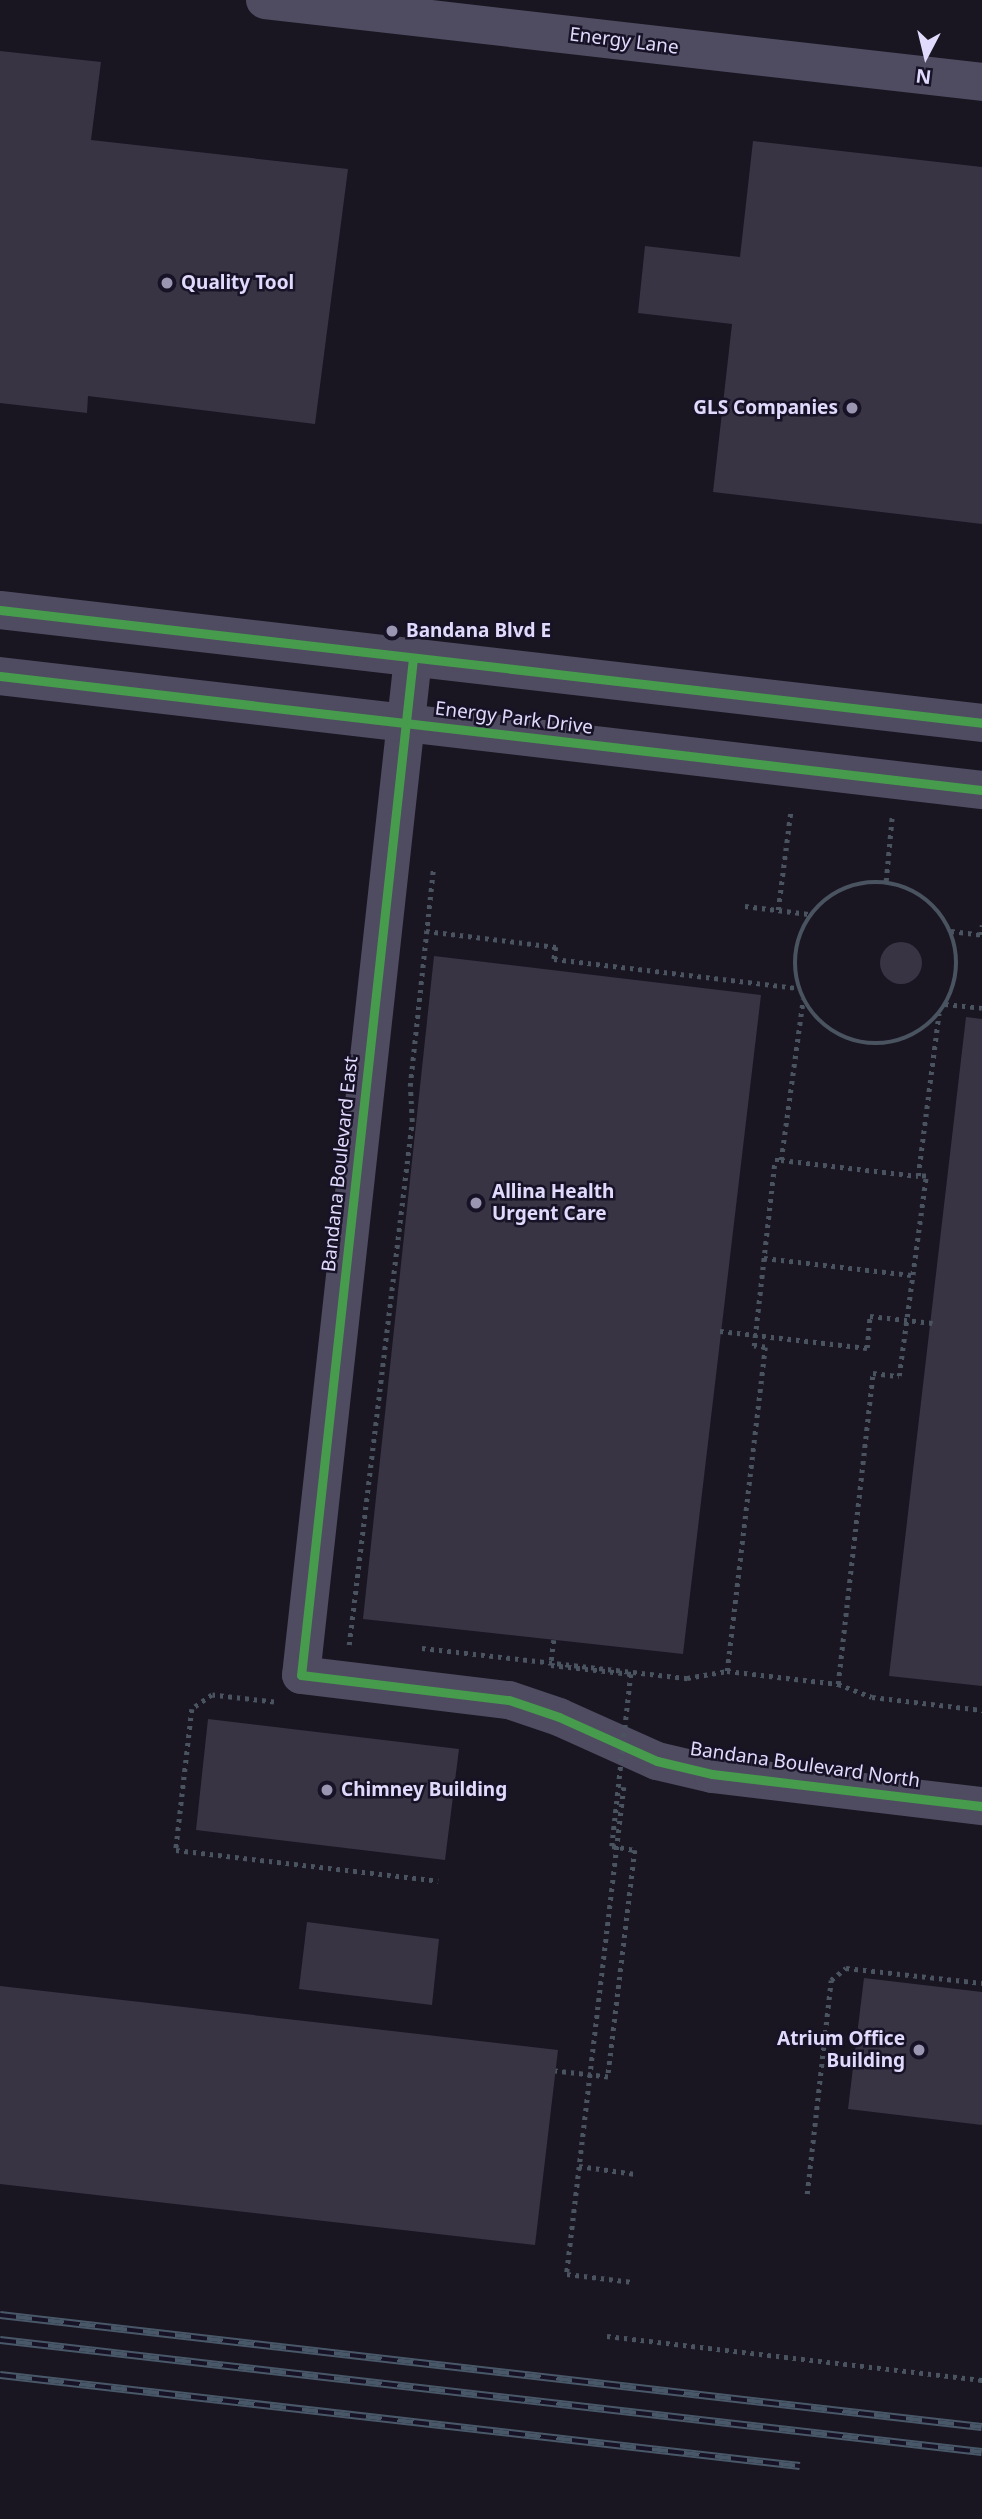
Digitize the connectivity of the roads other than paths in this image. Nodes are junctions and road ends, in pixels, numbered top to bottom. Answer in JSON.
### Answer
{"nodes":[{"id":1,"x":265,"y":0,"type":"edge"},
{"id":2,"x":982,"y":82,"type":"edge"},
{"id":3,"x":0,"y":610,"type":"edge"},
{"id":4,"x":413,"y":658,"type":"junction"},
{"id":5,"x":0,"y":676,"type":"edge"},
{"id":6,"x":406,"y":723,"type":"junction"},
{"id":7,"x":982,"y":723,"type":"edge"},
{"id":8,"x":982,"y":790,"type":"edge"},
{"id":9,"x":289,"y":1688,"type":"joint"},
{"id":10,"x":982,"y":1806,"type":"edge"}],
"edges":[{"from":1,"to":2,"type":"street","name":"Energy Lane"},
{"from":3,"to":4,"type":"street"},
{"from":4,"to":6,"type":"street","name":"Bandana Boulevard East"},
{"from":4,"to":7,"type":"street"},
{"from":5,"to":6,"type":"street","name":"Energy Park Drive"},
{"from":6,"to":8,"type":"street","name":"Energy Park Drive"},
{"from":6,"to":9,"type":"street","name":"Bandana Boulevard East"},
{"from":9,"to":10,"type":"street","name":"Bandana Boulevard North"}]}
